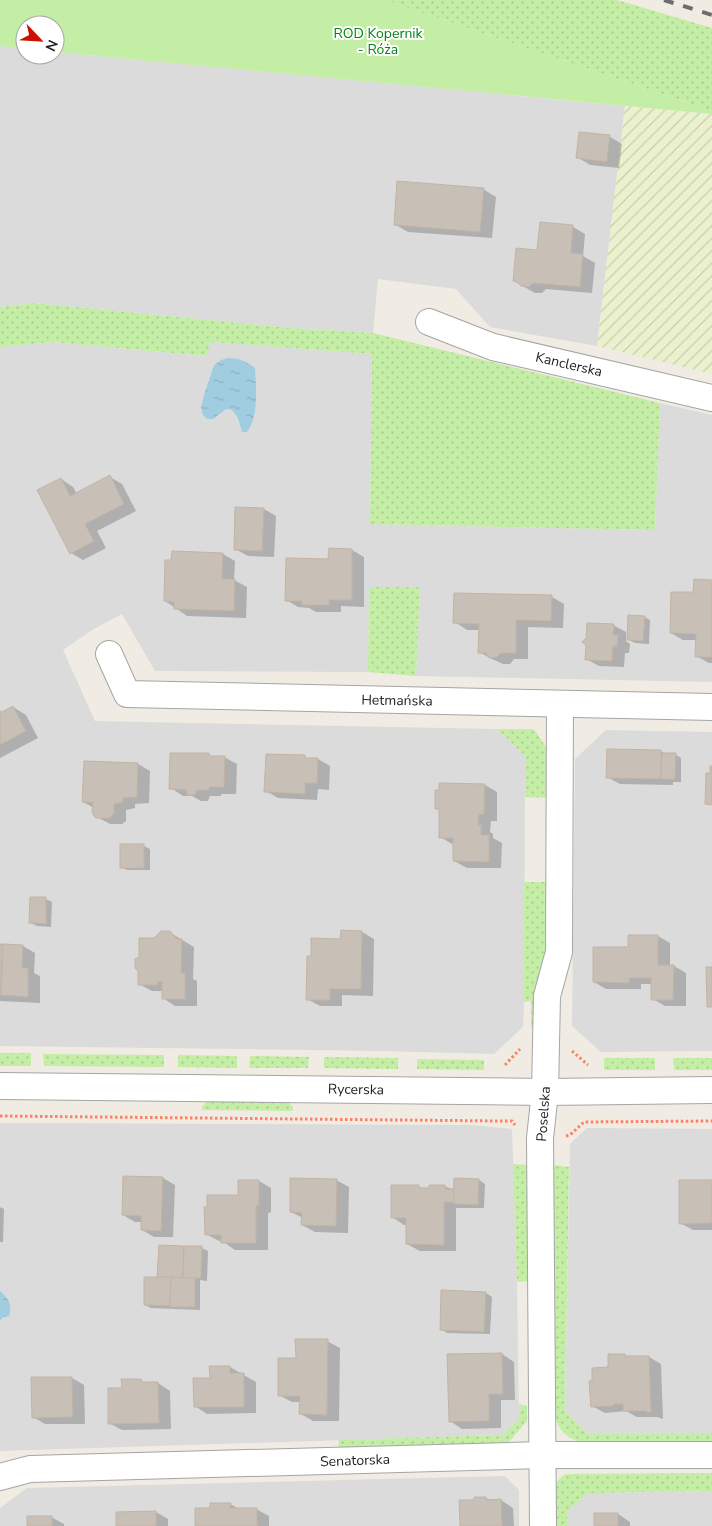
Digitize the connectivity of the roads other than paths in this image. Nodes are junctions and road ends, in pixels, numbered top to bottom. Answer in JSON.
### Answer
{"nodes":[{"id":1,"x":429,"y":322,"type":"dead end"},
{"id":2,"x":712,"y":398,"type":"edge"},
{"id":3,"x":109,"y":654,"type":"dead end"},
{"id":4,"x":560,"y":704,"type":"junction"},
{"id":5,"x":712,"y":707,"type":"edge"},
{"id":6,"x":0,"y":1086,"type":"edge"},
{"id":7,"x":712,"y":1090,"type":"edge"},
{"id":8,"x":545,"y":1092,"type":"junction"},
{"id":9,"x":543,"y":1455,"type":"junction"},
{"id":10,"x":712,"y":1455,"type":"edge"},
{"id":11,"x":0,"y":1477,"type":"edge"},
{"id":12,"x":543,"y":1526,"type":"edge"}],
"edges":[{"from":1,"to":2,"type":"street","name":"Kanclerska"},
{"from":3,"to":4,"type":"street","name":"Hetmańska"},
{"from":4,"to":5,"type":"street","name":"Hetmańska"},
{"from":4,"to":8,"type":"street","name":"Poselska"},
{"from":6,"to":8,"type":"street","name":"Rycerska"},
{"from":7,"to":8,"type":"street","name":"Rycerska"},
{"from":8,"to":9,"type":"street","name":"Poselska"},
{"from":9,"to":10,"type":"street","name":"Senatorska"},
{"from":9,"to":11,"type":"street","name":"Senatorska"},
{"from":9,"to":12,"type":"street","name":"Poselska"}]}
